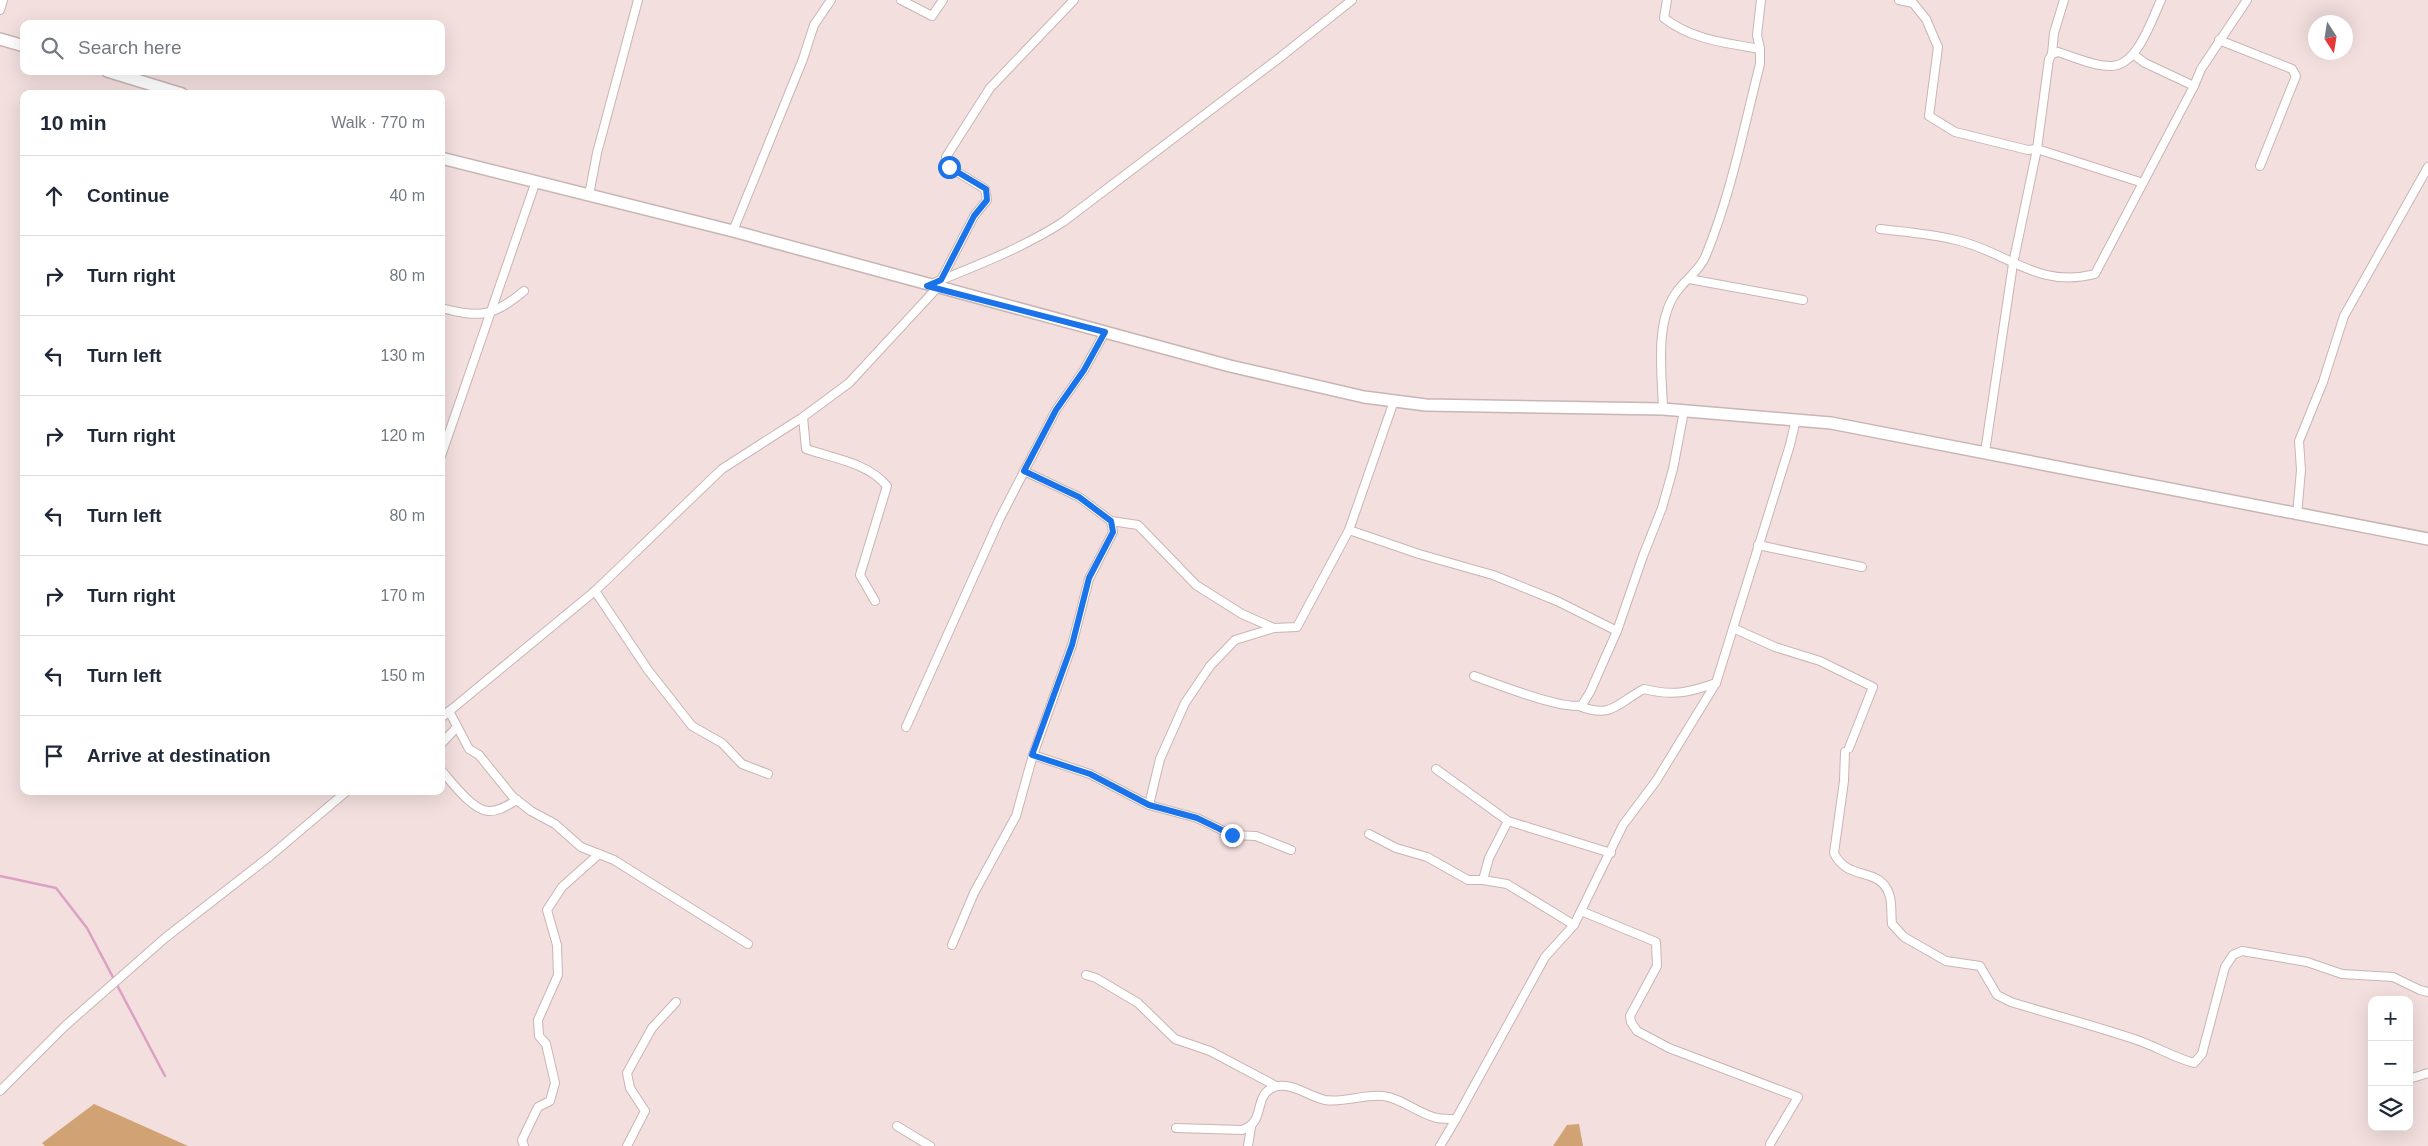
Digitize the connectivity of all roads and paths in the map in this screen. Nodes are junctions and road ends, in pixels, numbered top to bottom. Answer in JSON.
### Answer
{"nodes":[{"id":1,"x":3,"y":0,"type":"edge"},
{"id":2,"x":638,"y":0,"type":"edge"},
{"id":3,"x":831,"y":0,"type":"edge"},
{"id":4,"x":902,"y":0,"type":"edge"},
{"id":5,"x":943,"y":0,"type":"edge"},
{"id":6,"x":1074,"y":0,"type":"edge"},
{"id":7,"x":1352,"y":0,"type":"edge"},
{"id":8,"x":1668,"y":0,"type":"edge"},
{"id":9,"x":1761,"y":0,"type":"edge"},
{"id":10,"x":1899,"y":0,"type":"edge"},
{"id":11,"x":2064,"y":0,"type":"edge"},
{"id":12,"x":2161,"y":0,"type":"edge"},
{"id":13,"x":2247,"y":0,"type":"edge"},
{"id":14,"x":0,"y":10,"type":"edge"},
{"id":15,"x":0,"y":39,"type":"edge"},
{"id":16,"x":2219,"y":40,"type":"junction"},
{"id":17,"x":20,"y":45,"type":"edge"},
{"id":18,"x":1760,"y":49,"type":"junction"},
{"id":19,"x":2052,"y":54,"type":"junction"},
{"id":20,"x":2134,"y":54,"type":"junction"},
{"id":21,"x":120,"y":75,"type":"edge"},
{"id":22,"x":2194,"y":86,"type":"junction"},
{"id":23,"x":169,"y":90,"type":"edge"},
{"id":24,"x":2037,"y":149,"type":"junction"},
{"id":25,"x":445,"y":159,"type":"edge"},
{"id":26,"x":2260,"y":166,"type":"dead end"},
{"id":27,"x":2428,"y":167,"type":"edge"},
{"id":28,"x":536,"y":181,"type":"junction"},
{"id":29,"x":2143,"y":183,"type":"junction"},
{"id":30,"x":589,"y":195,"type":"junction"},
{"id":31,"x":1880,"y":229,"type":"dead end"},
{"id":32,"x":733,"y":231,"type":"junction"},
{"id":33,"x":2013,"y":264,"type":"junction"},
{"id":34,"x":1689,"y":279,"type":"junction"},
{"id":35,"x":935,"y":285,"type":"junction"},
{"id":36,"x":524,"y":291,"type":"dead end"},
{"id":37,"x":1803,"y":300,"type":"dead end"},
{"id":38,"x":445,"y":309,"type":"edge"},
{"id":39,"x":490,"y":314,"type":"junction"},
{"id":40,"x":1105,"y":332,"type":"junction"},
{"id":41,"x":1394,"y":401,"type":"junction"},
{"id":42,"x":1663,"y":409,"type":"junction"},
{"id":43,"x":1684,"y":411,"type":"junction"},
{"id":44,"x":803,"y":416,"type":"junction"},
{"id":45,"x":1796,"y":419,"type":"junction"},
{"id":46,"x":445,"y":444,"type":"edge"},
{"id":47,"x":1985,"y":452,"type":"junction"},
{"id":48,"x":1024,"y":471,"type":"junction"},
{"id":49,"x":2297,"y":515,"type":"junction"},
{"id":50,"x":1111,"y":521,"type":"junction"},
{"id":51,"x":1349,"y":530,"type":"junction"},
{"id":52,"x":2428,"y":539,"type":"edge"},
{"id":53,"x":1758,"y":545,"type":"junction"},
{"id":54,"x":1862,"y":567,"type":"dead end"},
{"id":55,"x":595,"y":591,"type":"junction"},
{"id":56,"x":875,"y":602,"type":"dead end"},
{"id":57,"x":1274,"y":628,"type":"junction"},
{"id":58,"x":1733,"y":628,"type":"junction"},
{"id":59,"x":1617,"y":631,"type":"junction"},
{"id":60,"x":1474,"y":676,"type":"dead end"},
{"id":61,"x":1716,"y":683,"type":"junction"},
{"id":62,"x":1579,"y":706,"type":"junction"},
{"id":63,"x":449,"y":711,"type":"junction"},
{"id":64,"x":445,"y":714,"type":"edge"},
{"id":65,"x":456,"y":727,"type":"junction"},
{"id":66,"x":906,"y":727,"type":"dead end"},
{"id":67,"x":445,"y":739,"type":"edge"},
{"id":68,"x":1032,"y":755,"type":"junction"},
{"id":69,"x":1436,"y":769,"type":"dead end"},
{"id":70,"x":445,"y":774,"type":"edge"},
{"id":71,"x":768,"y":774,"type":"dead end"},
{"id":72,"x":342,"y":795,"type":"edge"},
{"id":73,"x":517,"y":800,"type":"junction"},
{"id":74,"x":1149,"y":805,"type":"junction"},
{"id":75,"x":1508,"y":821,"type":"junction"},
{"id":76,"x":1369,"y":834,"type":"dead end"},
{"id":77,"x":1291,"y":850,"type":"dead end"},
{"id":78,"x":1610,"y":853,"type":"junction"},
{"id":79,"x":599,"y":854,"type":"junction"},
{"id":80,"x":1483,"y":880,"type":"junction"},
{"id":81,"x":1580,"y":911,"type":"junction"},
{"id":82,"x":1574,"y":925,"type":"junction"},
{"id":83,"x":748,"y":944,"type":"dead end"},
{"id":84,"x":952,"y":945,"type":"dead end"},
{"id":85,"x":1086,"y":975,"type":"dead end"},
{"id":86,"x":2428,"y":992,"type":"edge"},
{"id":87,"x":676,"y":1002,"type":"dead end"},
{"id":88,"x":2428,"y":1073,"type":"edge"},
{"id":89,"x":2413,"y":1078,"type":"edge"},
{"id":90,"x":1276,"y":1086,"type":"junction"},
{"id":91,"x":0,"y":1091,"type":"edge"},
{"id":92,"x":1456,"y":1119,"type":"junction"},
{"id":93,"x":897,"y":1126,"type":"dead end"},
{"id":94,"x":1251,"y":1127,"type":"junction"},
{"id":95,"x":1176,"y":1128,"type":"dead end"},
{"id":96,"x":521,"y":1144,"type":"edge"},
{"id":97,"x":1770,"y":1144,"type":"dead end"},
{"id":98,"x":627,"y":1146,"type":"edge"},
{"id":99,"x":930,"y":1146,"type":"edge"},
{"id":100,"x":1248,"y":1146,"type":"edge"},
{"id":101,"x":1440,"y":1146,"type":"edge"}],
"edges":[{"from":1,"to":14,"type":"street"},
{"from":2,"to":30,"type":"street"},
{"from":3,"to":32,"type":"street"},
{"from":4,"to":5,"type":"street"},
{"from":6,"to":35,"type":"street"},
{"from":7,"to":35,"type":"street"},
{"from":8,"to":18,"type":"street"},
{"from":9,"to":18,"type":"street"},
{"from":10,"to":24,"type":"street"},
{"from":11,"to":19,"type":"street"},
{"from":12,"to":20,"type":"street"},
{"from":13,"to":16,"type":"street"},
{"from":15,"to":17,"type":"main road"},
{"from":16,"to":22,"type":"street"},
{"from":16,"to":26,"type":"street"},
{"from":18,"to":34,"type":"street"},
{"from":19,"to":20,"type":"street"},
{"from":19,"to":24,"type":"street"},
{"from":20,"to":22,"type":"street"},
{"from":21,"to":23,"type":"main road"},
{"from":22,"to":29,"type":"street"},
{"from":24,"to":29,"type":"street"},
{"from":24,"to":33,"type":"street"},
{"from":25,"to":28,"type":"main road"},
{"from":27,"to":49,"type":"street"},
{"from":28,"to":30,"type":"main road"},
{"from":28,"to":39,"type":"street"},
{"from":29,"to":33,"type":"street"},
{"from":30,"to":32,"type":"main road"},
{"from":31,"to":33,"type":"street"},
{"from":32,"to":35,"type":"main road"},
{"from":33,"to":47,"type":"street"},
{"from":34,"to":37,"type":"street"},
{"from":34,"to":42,"type":"street"},
{"from":35,"to":40,"type":"main road"},
{"from":35,"to":44,"type":"street"},
{"from":36,"to":39,"type":"street"},
{"from":38,"to":39,"type":"street"},
{"from":39,"to":46,"type":"street"},
{"from":40,"to":41,"type":"main road"},
{"from":40,"to":48,"type":"street"},
{"from":41,"to":42,"type":"main road"},
{"from":41,"to":51,"type":"street"},
{"from":42,"to":43,"type":"main road"},
{"from":43,"to":45,"type":"main road"},
{"from":43,"to":59,"type":"street"},
{"from":44,"to":55,"type":"street"},
{"from":44,"to":56,"type":"street"},
{"from":45,"to":47,"type":"main road"},
{"from":45,"to":53,"type":"street"},
{"from":47,"to":49,"type":"main road"},
{"from":48,"to":50,"type":"street"},
{"from":48,"to":66,"type":"street"},
{"from":49,"to":52,"type":"main road"},
{"from":50,"to":57,"type":"street"},
{"from":50,"to":68,"type":"street"},
{"from":51,"to":57,"type":"street"},
{"from":51,"to":59,"type":"street"},
{"from":53,"to":54,"type":"street"},
{"from":53,"to":58,"type":"street"},
{"from":55,"to":63,"type":"street"},
{"from":55,"to":71,"type":"street"},
{"from":57,"to":74,"type":"street"},
{"from":58,"to":61,"type":"street"},
{"from":58,"to":86,"type":"street"},
{"from":59,"to":62,"type":"street"},
{"from":60,"to":62,"type":"street"},
{"from":61,"to":62,"type":"street"},
{"from":61,"to":78,"type":"street"},
{"from":63,"to":64,"type":"street"},
{"from":63,"to":65,"type":"street"},
{"from":65,"to":67,"type":"street"},
{"from":65,"to":73,"type":"street"},
{"from":68,"to":74,"type":"street"},
{"from":68,"to":84,"type":"street"},
{"from":69,"to":75,"type":"street"},
{"from":70,"to":73,"type":"street"},
{"from":72,"to":91,"type":"street"},
{"from":73,"to":79,"type":"street"},
{"from":74,"to":77,"type":"street"},
{"from":75,"to":78,"type":"street"},
{"from":75,"to":80,"type":"street"},
{"from":76,"to":80,"type":"street"},
{"from":78,"to":81,"type":"street"},
{"from":79,"to":83,"type":"street"},
{"from":79,"to":96,"type":"street"},
{"from":80,"to":82,"type":"street"},
{"from":81,"to":82,"type":"street"},
{"from":81,"to":97,"type":"street"},
{"from":82,"to":92,"type":"street"},
{"from":85,"to":90,"type":"street"},
{"from":87,"to":98,"type":"street"},
{"from":88,"to":89,"type":"street"},
{"from":90,"to":92,"type":"street"},
{"from":90,"to":94,"type":"street"},
{"from":92,"to":101,"type":"street"},
{"from":93,"to":99,"type":"street"},
{"from":94,"to":95,"type":"street"},
{"from":94,"to":100,"type":"street"}]}
